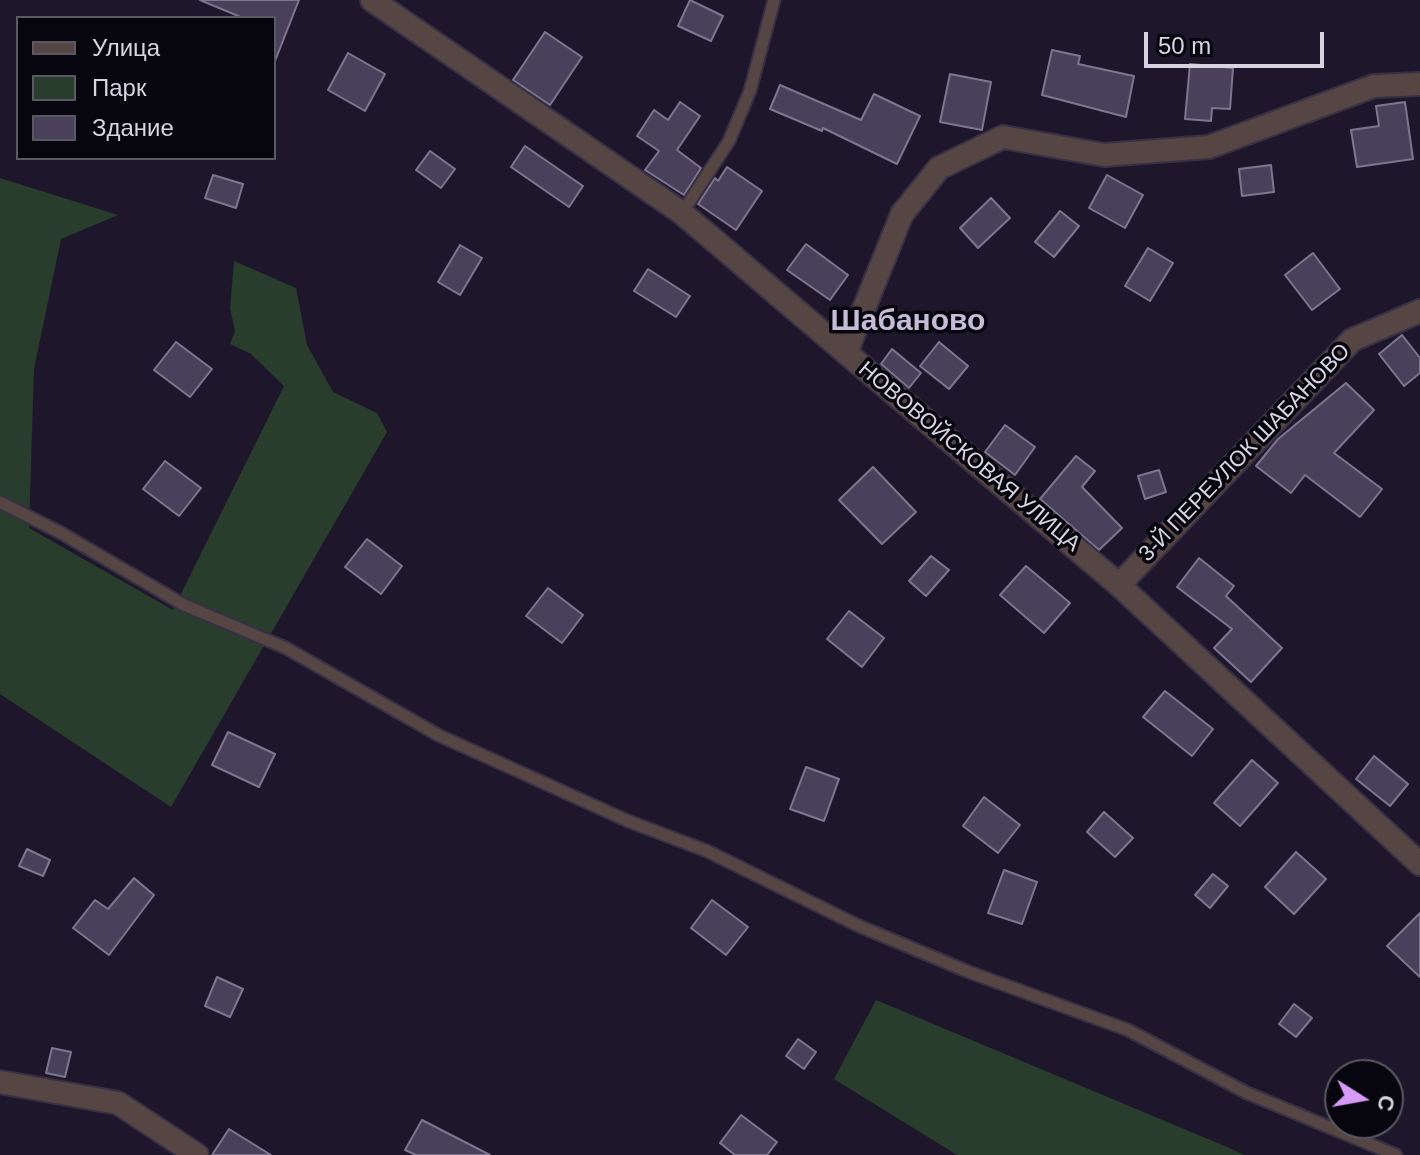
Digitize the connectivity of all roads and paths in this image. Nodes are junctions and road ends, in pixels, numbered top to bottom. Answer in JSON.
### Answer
{"nodes":[{"id":1,"x":372,"y":0,"type":"edge"},
{"id":2,"x":774,"y":0,"type":"edge"},
{"id":3,"x":1420,"y":84,"type":"edge"},
{"id":4,"x":682,"y":213,"type":"junction"},
{"id":5,"x":1420,"y":311,"type":"edge"},
{"id":6,"x":846,"y":353,"type":"junction"},
{"id":7,"x":0,"y":502,"type":"edge"},
{"id":8,"x":1119,"y":585,"type":"junction"},
{"id":9,"x":1420,"y":864,"type":"edge"},
{"id":10,"x":0,"y":1082,"type":"edge"},
{"id":11,"x":197,"y":1155,"type":"edge"},
{"id":12,"x":1396,"y":1155,"type":"edge"}],
"edges":[{"from":1,"to":4,"type":"street","name":"НОВОВОЙСКОВАЯ УЛИЦА"},
{"from":2,"to":4,"type":"lane"},
{"from":3,"to":6,"type":"street"},
{"from":4,"to":6,"type":"street","name":"НОВОВОЙСКОВАЯ УЛИЦА"},
{"from":5,"to":8,"type":"street","name":"3-Й ПЕРЕУЛОК ШАБАНОВО"},
{"from":6,"to":8,"type":"street","name":"НОВОВОЙСКОВАЯ УЛИЦА"},
{"from":7,"to":12,"type":"lane"},
{"from":8,"to":9,"type":"street","name":"НОВОВОЙСКОВАЯ УЛИЦА"},
{"from":10,"to":11,"type":"street"}]}
